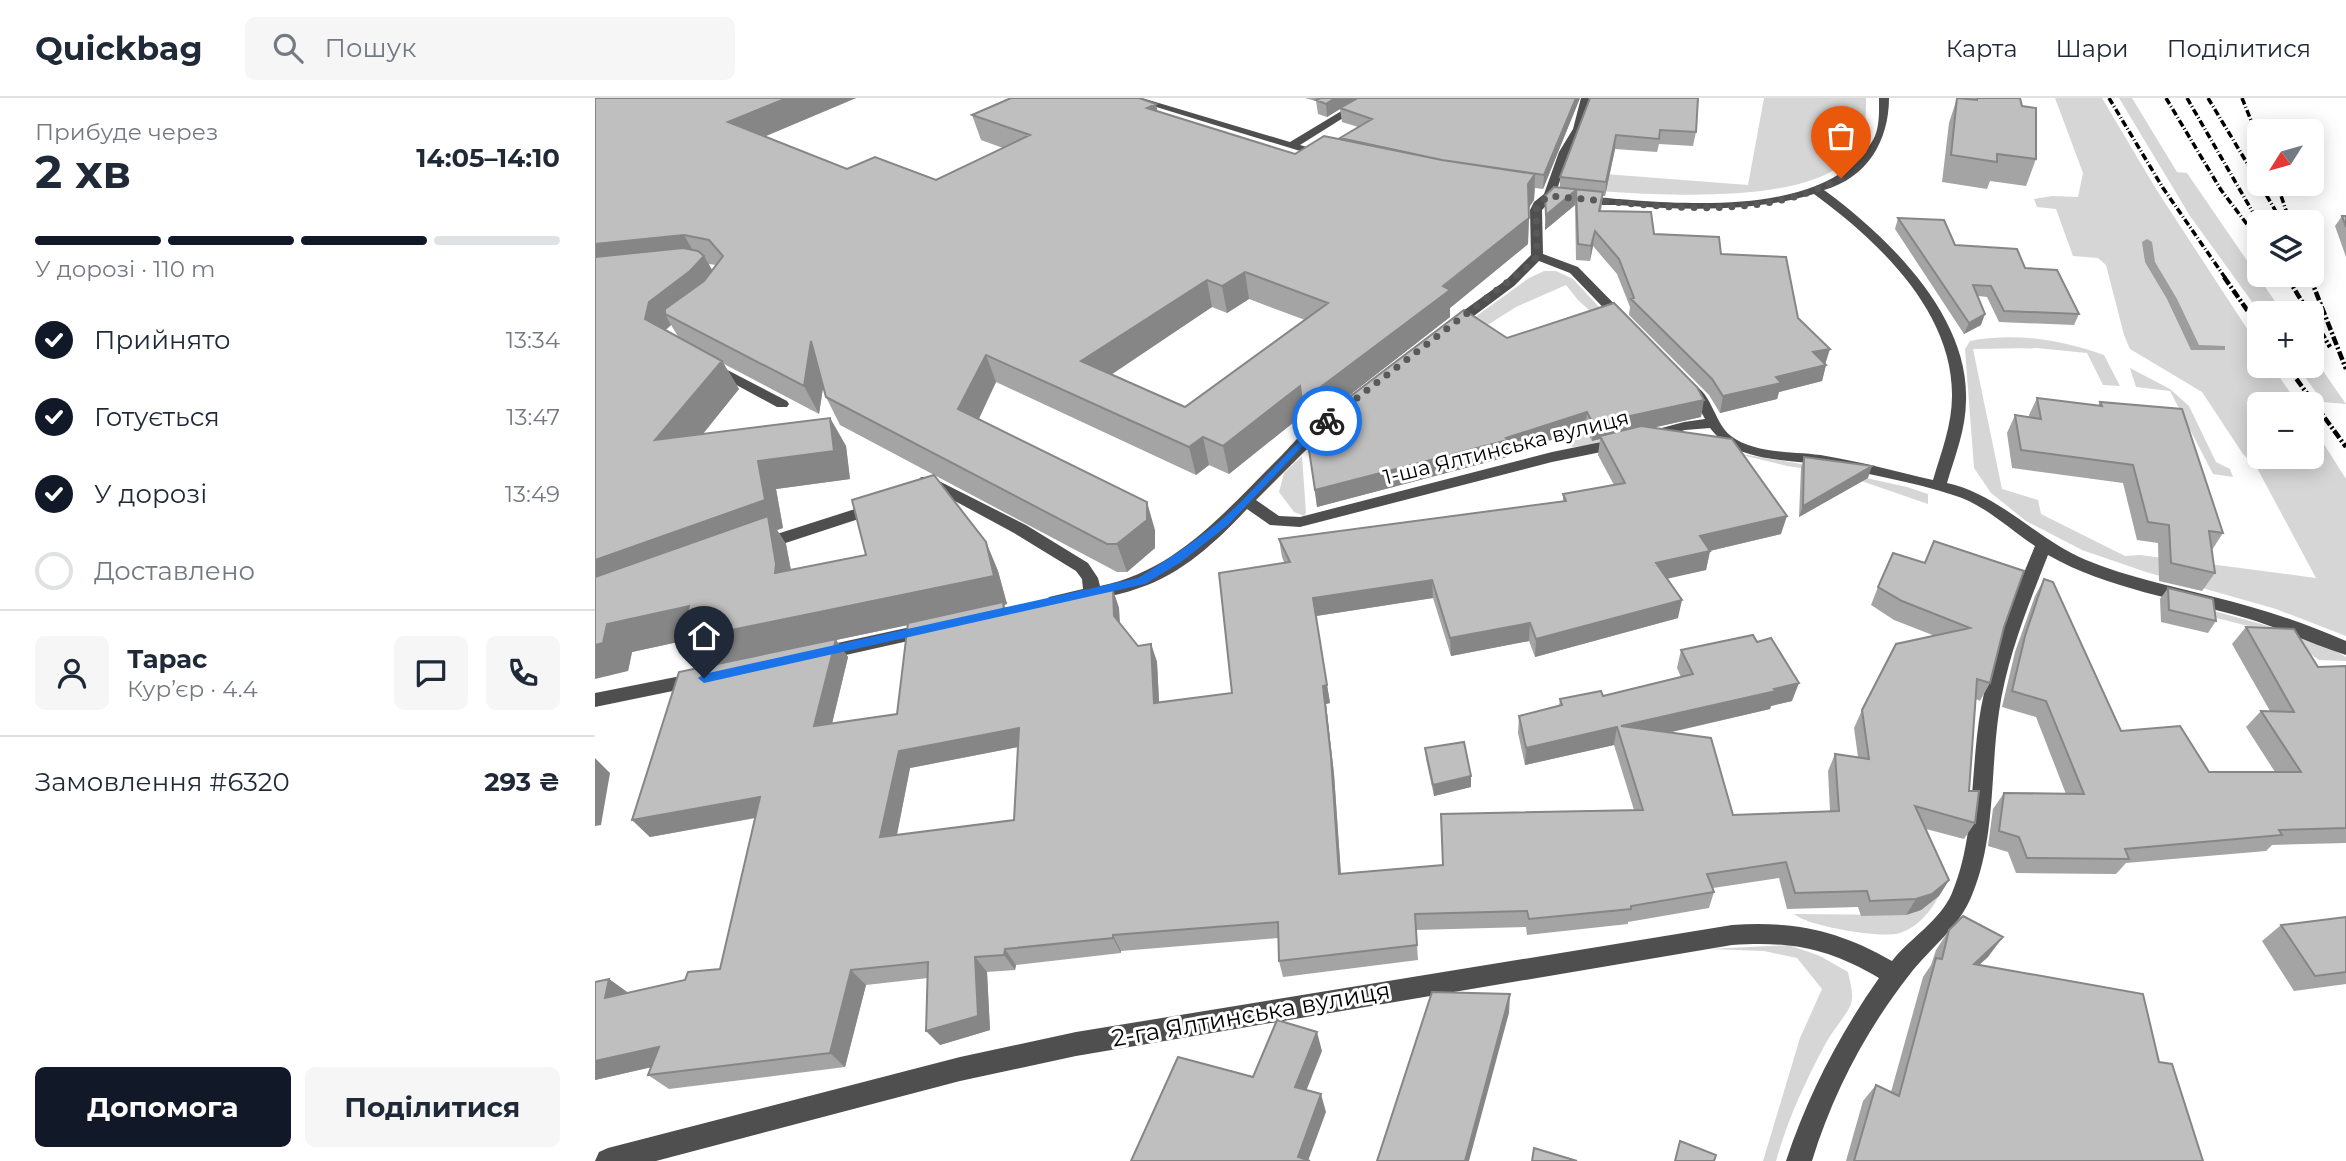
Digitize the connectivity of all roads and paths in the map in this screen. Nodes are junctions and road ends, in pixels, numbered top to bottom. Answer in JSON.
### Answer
{"nodes":[{"id":1,"x":1132,"y":98,"type":"edge"},
{"id":2,"x":1370,"y":98,"type":"edge"},
{"id":3,"x":1586,"y":98,"type":"edge"},
{"id":4,"x":1884,"y":98,"type":"edge"},
{"id":5,"x":1291,"y":146,"type":"junction"},
{"id":6,"x":1333,"y":157,"type":"edge"},
{"id":7,"x":1816,"y":190,"type":"junction"},
{"id":8,"x":1526,"y":194,"type":"edge"},
{"id":9,"x":1555,"y":197,"type":"junction"},
{"id":10,"x":1575,"y":198,"type":"edge"},
{"id":11,"x":1537,"y":256,"type":"junction"},
{"id":12,"x":1439,"y":335,"type":"edge"},
{"id":13,"x":1638,"y":335,"type":"edge"},
{"id":14,"x":697,"y":358,"type":"edge"},
{"id":15,"x":1674,"y":372,"type":"edge"},
{"id":16,"x":782,"y":404,"type":"edge"},
{"id":17,"x":1341,"y":410,"type":"edge"},
{"id":18,"x":1714,"y":423,"type":"junction"},
{"id":19,"x":1938,"y":485,"type":"junction"},
{"id":20,"x":916,"y":487,"type":"edge"},
{"id":21,"x":897,"y":500,"type":"edge"},
{"id":22,"x":1246,"y":501,"type":"junction"},
{"id":23,"x":2044,"y":542,"type":"junction"},
{"id":24,"x":740,"y":552,"type":"edge"},
{"id":25,"x":1091,"y":592,"type":"junction"},
{"id":26,"x":1034,"y":606,"type":"edge"},
{"id":27,"x":941,"y":627,"type":"edge"},
{"id":28,"x":2346,"y":648,"type":"edge"},
{"id":29,"x":797,"y":659,"type":"edge"},
{"id":30,"x":717,"y":676,"type":"edge"},
{"id":31,"x":595,"y":700,"type":"edge"},
{"id":32,"x":1895,"y":975,"type":"junction"},
{"id":33,"x":608,"y":1161,"type":"edge"},
{"id":34,"x":1799,"y":1161,"type":"edge"}],
"edges":[{"from":1,"to":5,"type":"street"},
{"from":2,"to":5,"type":"street"},
{"from":3,"to":9,"type":"street"},
{"from":4,"to":7,"type":"street"},
{"from":5,"to":6,"type":"street"},
{"from":7,"to":10,"type":"street"},
{"from":7,"to":19,"type":"street"},
{"from":8,"to":9,"type":"street"},
{"from":9,"to":11,"type":"street"},
{"from":11,"to":12,"type":"street"},
{"from":11,"to":13,"type":"street"},
{"from":14,"to":16,"type":"street"},
{"from":15,"to":18,"type":"street"},
{"from":17,"to":22,"type":"street"},
{"from":18,"to":19,"type":"street"},
{"from":18,"to":22,"type":"street","name":"1-ша Ялтинська вулиця"},
{"from":19,"to":23,"type":"street"},
{"from":20,"to":25,"type":"street"},
{"from":21,"to":24,"type":"street"},
{"from":22,"to":25,"type":"street"},
{"from":23,"to":28,"type":"street"},
{"from":23,"to":32,"type":"street"},
{"from":25,"to":26,"type":"street"},
{"from":27,"to":29,"type":"street"},
{"from":30,"to":31,"type":"street"},
{"from":32,"to":33,"type":"street","name":"2-га Ялтинська вулиця"},
{"from":32,"to":34,"type":"street"}]}
